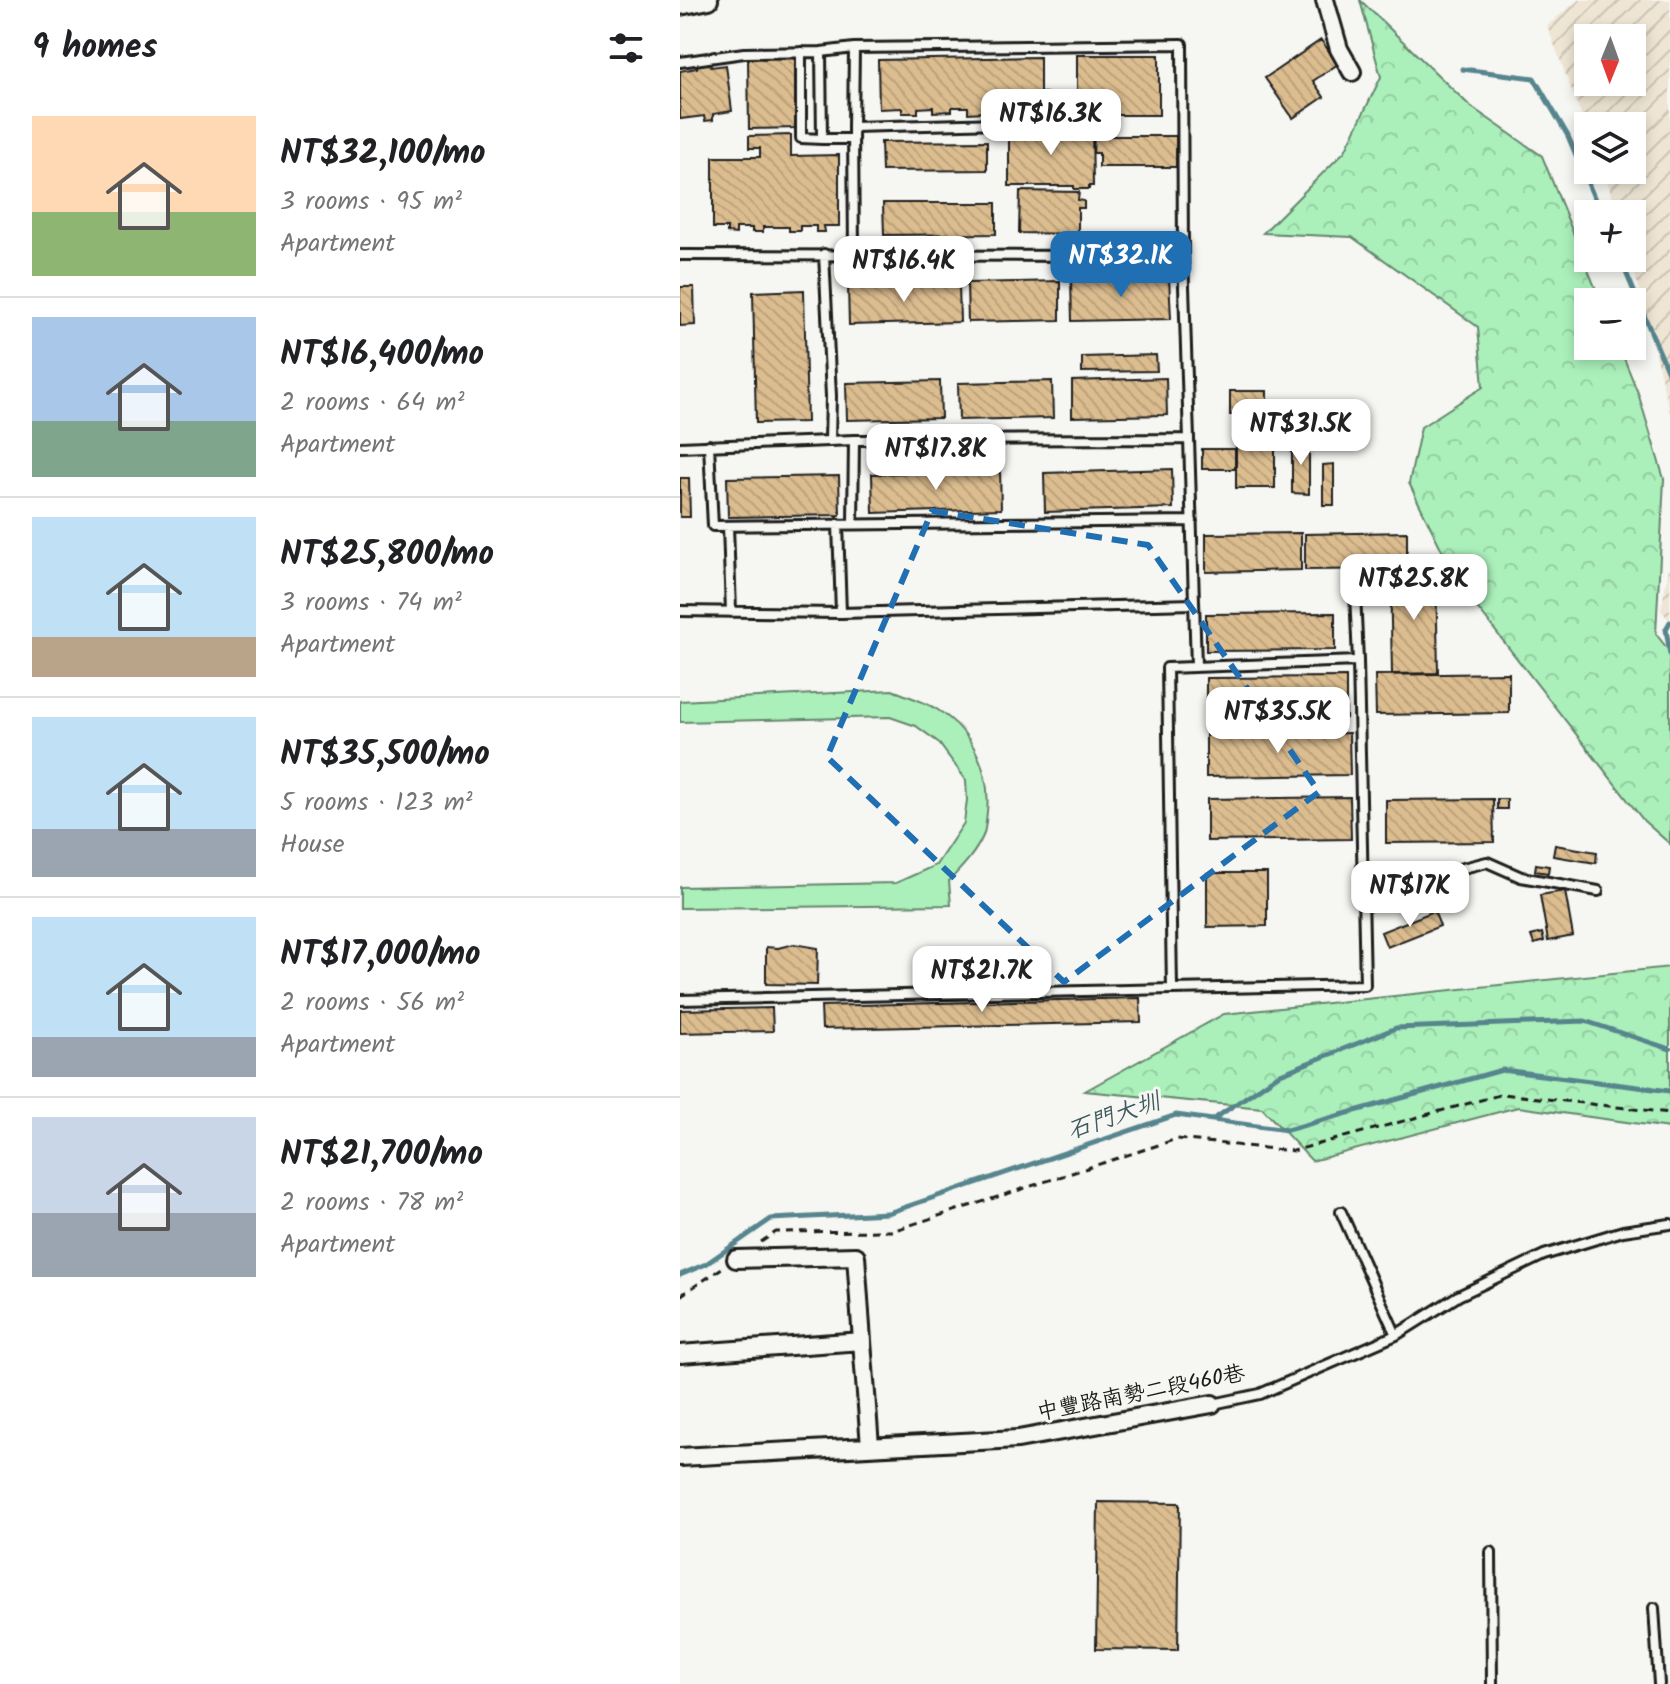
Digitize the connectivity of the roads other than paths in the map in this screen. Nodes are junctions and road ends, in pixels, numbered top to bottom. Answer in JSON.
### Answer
{"nodes":[{"id":1,"x":709,"y":0,"type":"edge"},
{"id":2,"x":1325,"y":0,"type":"edge"},
{"id":3,"x":680,"y":6,"type":"edge"},
{"id":4,"x":854,"y":48,"type":"junction"},
{"id":5,"x":801,"y":52,"type":"junction"},
{"id":6,"x":821,"y":52,"type":"junction"},
{"id":7,"x":680,"y":62,"type":"edge"},
{"id":8,"x":1352,"y":72,"type":"dead end"},
{"id":9,"x":1069,"y":121,"type":"dead end"},
{"id":10,"x":853,"y":127,"type":"junction"},
{"id":11,"x":822,"y":139,"type":"junction"},
{"id":12,"x":853,"y":139,"type":"junction"},
{"id":13,"x":824,"y":254,"type":"junction"},
{"id":14,"x":854,"y":254,"type":"junction"},
{"id":15,"x":680,"y":255,"type":"edge"},
{"id":16,"x":1183,"y":256,"type":"junction"},
{"id":17,"x":1189,"y":439,"type":"junction"},
{"id":18,"x":854,"y":440,"type":"junction"},
{"id":19,"x":830,"y":441,"type":"junction"},
{"id":20,"x":709,"y":445,"type":"junction"},
{"id":21,"x":680,"y":447,"type":"edge"},
{"id":22,"x":1192,"y":521,"type":"junction"},
{"id":23,"x":838,"y":524,"type":"junction"},
{"id":24,"x":853,"y":524,"type":"junction"},
{"id":25,"x":728,"y":526,"type":"junction"},
{"id":26,"x":1355,"y":592,"type":"dead end"},
{"id":27,"x":1194,"y":604,"type":"junction"},
{"id":28,"x":680,"y":611,"type":"edge"},
{"id":29,"x":731,"y":612,"type":"junction"},
{"id":30,"x":841,"y":613,"type":"junction"},
{"id":31,"x":1358,"y":661,"type":"junction"},
{"id":32,"x":1196,"y":666,"type":"junction"},
{"id":33,"x":1598,"y":891,"type":"dead end"},
{"id":34,"x":1363,"y":893,"type":"junction"},
{"id":35,"x":1172,"y":989,"type":"junction"},
{"id":36,"x":680,"y":1000,"type":"edge"},
{"id":37,"x":1341,"y":1212,"type":"dead end"},
{"id":38,"x":1670,"y":1224,"type":"edge"},
{"id":39,"x":736,"y":1259,"type":"road end"},
{"id":40,"x":1396,"y":1335,"type":"junction"},
{"id":41,"x":862,"y":1341,"type":"junction"},
{"id":42,"x":680,"y":1354,"type":"edge"},
{"id":43,"x":1212,"y":1404,"type":"joint"},
{"id":44,"x":870,"y":1446,"type":"junction"},
{"id":45,"x":680,"y":1457,"type":"edge"},
{"id":46,"x":1491,"y":1552,"type":"dead end"},
{"id":47,"x":1654,"y":1608,"type":"dead end"},
{"id":48,"x":1492,"y":1684,"type":"edge"},
{"id":49,"x":1659,"y":1684,"type":"edge"}],
"edges":[{"from":1,"to":3,"type":"street"},
{"from":2,"to":8,"type":"street"},
{"from":4,"to":6,"type":"lane"},
{"from":4,"to":10,"type":"lane"},
{"from":4,"to":16,"type":"lane"},
{"from":5,"to":6,"type":"lane"},
{"from":5,"to":7,"type":"lane"},
{"from":5,"to":11,"type":"lane"},
{"from":6,"to":11,"type":"lane"},
{"from":9,"to":10,"type":"lane"},
{"from":10,"to":12,"type":"lane"},
{"from":11,"to":12,"type":"lane"},
{"from":12,"to":14,"type":"lane"},
{"from":13,"to":14,"type":"lane"},
{"from":13,"to":15,"type":"lane"},
{"from":13,"to":19,"type":"lane"},
{"from":14,"to":16,"type":"lane"},
{"from":16,"to":17,"type":"lane"},
{"from":17,"to":18,"type":"lane"},
{"from":17,"to":22,"type":"lane"},
{"from":18,"to":19,"type":"lane"},
{"from":18,"to":24,"type":"lane"},
{"from":19,"to":20,"type":"lane"},
{"from":20,"to":21,"type":"lane"},
{"from":20,"to":25,"type":"lane"},
{"from":22,"to":24,"type":"lane"},
{"from":22,"to":27,"type":"lane"},
{"from":23,"to":24,"type":"lane"},
{"from":23,"to":25,"type":"lane"},
{"from":23,"to":30,"type":"lane"},
{"from":25,"to":29,"type":"lane"},
{"from":26,"to":31,"type":"lane"},
{"from":27,"to":30,"type":"lane"},
{"from":27,"to":32,"type":"lane"},
{"from":28,"to":29,"type":"lane"},
{"from":29,"to":30,"type":"lane"},
{"from":31,"to":32,"type":"lane"},
{"from":31,"to":34,"type":"lane"},
{"from":32,"to":35,"type":"lane"},
{"from":33,"to":34,"type":"lane"},
{"from":34,"to":35,"type":"lane"},
{"from":35,"to":36,"type":"lane"},
{"from":37,"to":40,"type":"lane"},
{"from":38,"to":40,"type":"lane","name":"中豐路南勢二段460巷"},
{"from":39,"to":41,"type":"street"},
{"from":40,"to":43,"type":"lane","name":"中豐路南勢二段460巷"},
{"from":41,"to":42,"type":"street"},
{"from":41,"to":44,"type":"street"},
{"from":43,"to":44,"type":"street","name":"中豐路南勢二段460巷"},
{"from":44,"to":45,"type":"street","name":"中豐路南勢二段460巷"},
{"from":46,"to":48,"type":"lane"},
{"from":47,"to":49,"type":"lane"}]}
